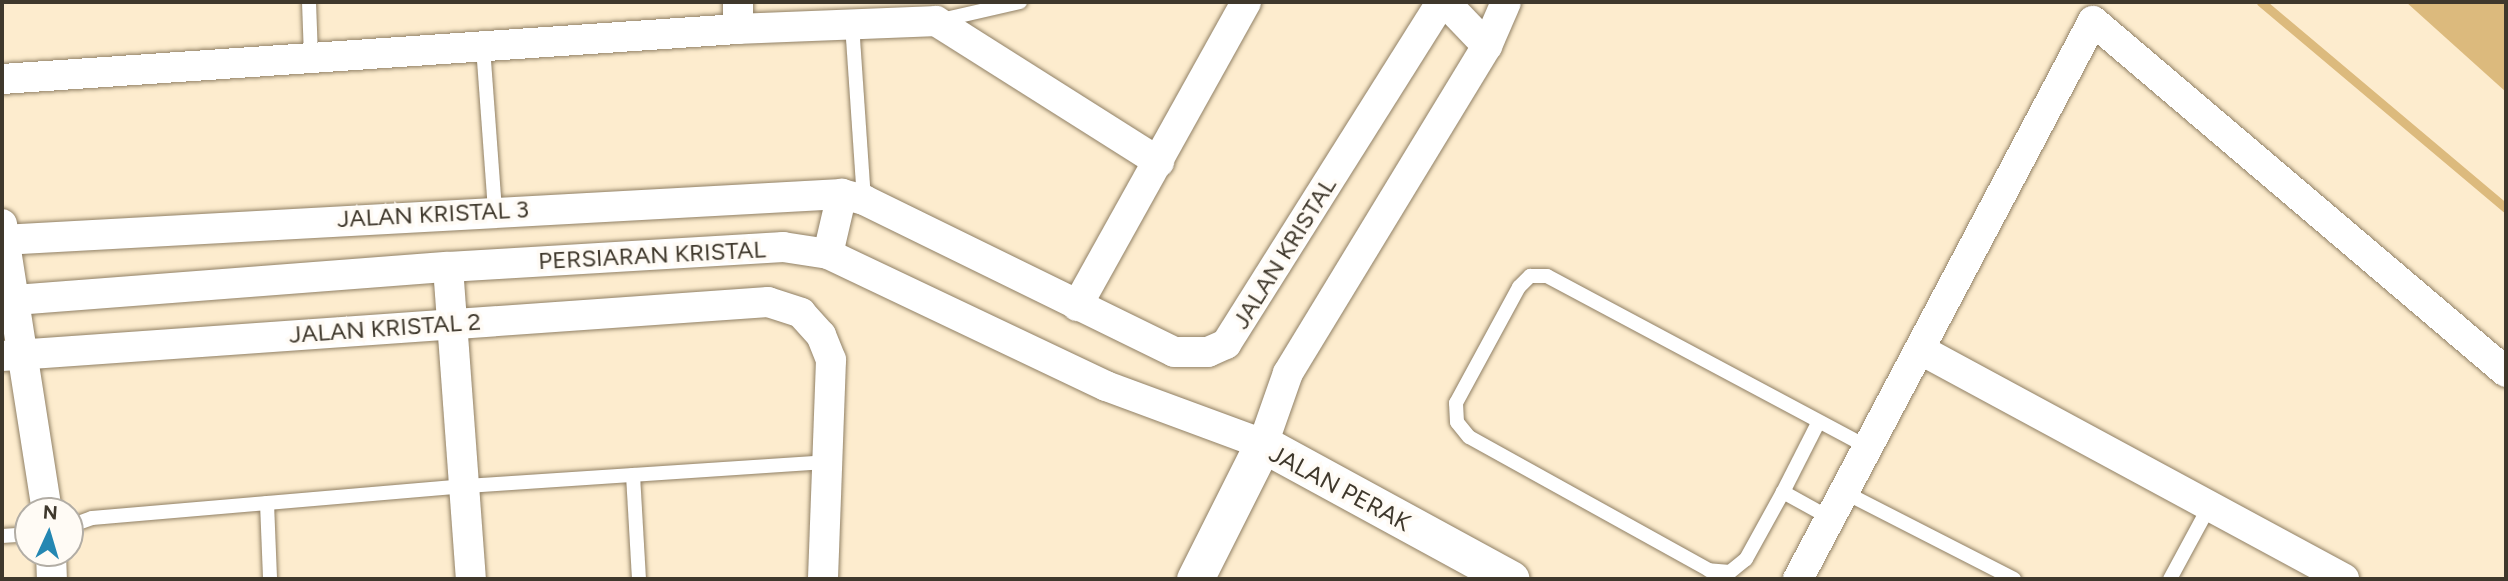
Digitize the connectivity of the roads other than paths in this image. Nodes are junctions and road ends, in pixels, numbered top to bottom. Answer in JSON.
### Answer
{"nodes":[{"id":1,"x":309,"y":2,"type":"edge"},
{"id":2,"x":1020,"y":2,"type":"edge"},
{"id":3,"x":1246,"y":2,"type":"edge"},
{"id":4,"x":1443,"y":2,"type":"edge"},
{"id":5,"x":1506,"y":2,"type":"edge"},
{"id":6,"x":738,"y":15,"type":"edge"},
{"id":7,"x":936,"y":21,"type":"junction"},
{"id":8,"x":852,"y":24,"type":"junction"},
{"id":9,"x":1487,"y":46,"type":"junction"},
{"id":10,"x":483,"y":47,"type":"junction"},
{"id":11,"x":311,"y":57,"type":"junction"},
{"id":12,"x":2,"y":79,"type":"edge"},
{"id":13,"x":1159,"y":162,"type":"junction"},
{"id":14,"x":853,"y":197,"type":"junction"},
{"id":15,"x":495,"y":210,"type":"junction"},
{"id":16,"x":2,"y":235,"type":"edge"},
{"id":17,"x":828,"y":254,"type":"junction"},
{"id":18,"x":448,"y":267,"type":"junction"},
{"id":19,"x":8,"y":301,"type":"edge"},
{"id":20,"x":1077,"y":306,"type":"junction"},
{"id":21,"x":453,"y":322,"type":"junction"},
{"id":22,"x":1921,"y":350,"type":"junction"},
{"id":23,"x":12,"y":356,"type":"edge"},
{"id":24,"x":2506,"y":372,"type":"edge"},
{"id":25,"x":1818,"y":423,"type":"junction"},
{"id":26,"x":1263,"y":444,"type":"junction"},
{"id":27,"x":1869,"y":448,"type":"junction"},
{"id":28,"x":826,"y":462,"type":"junction"},
{"id":29,"x":633,"y":475,"type":"junction"},
{"id":30,"x":466,"y":486,"type":"junction"},
{"id":31,"x":1783,"y":492,"type":"junction"},
{"id":32,"x":1844,"y":492,"type":"junction"},
{"id":33,"x":44,"y":497,"type":"edge"},
{"id":34,"x":267,"y":503,"type":"junction"},
{"id":35,"x":2210,"y":505,"type":"junction"},
{"id":36,"x":1830,"y":518,"type":"junction"},
{"id":37,"x":84,"y":521,"type":"edge"},
{"id":38,"x":270,"y":579,"type":"edge"},
{"id":39,"x":471,"y":579,"type":"edge"},
{"id":40,"x":639,"y":579,"type":"edge"},
{"id":41,"x":823,"y":579,"type":"edge"},
{"id":42,"x":1195,"y":579,"type":"edge"},
{"id":43,"x":1511,"y":579,"type":"edge"},
{"id":44,"x":1798,"y":579,"type":"edge"},
{"id":45,"x":2014,"y":579,"type":"edge"},
{"id":46,"x":2170,"y":579,"type":"edge"},
{"id":47,"x":2344,"y":579,"type":"edge"}],
"edges":[{"from":1,"to":11,"type":"lane"},
{"from":2,"to":7,"type":"lane"},
{"from":3,"to":13,"type":"street"},
{"from":4,"to":9,"type":"street"},
{"from":4,"to":20,"type":"street","name":"JALAN KRISTAL"},
{"from":5,"to":9,"type":"street"},
{"from":6,"to":8,"type":"street"},
{"from":6,"to":10,"type":"street"},
{"from":7,"to":8,"type":"street"},
{"from":7,"to":13,"type":"street"},
{"from":8,"to":14,"type":"lane"},
{"from":9,"to":26,"type":"street"},
{"from":10,"to":11,"type":"street"},
{"from":10,"to":15,"type":"lane"},
{"from":11,"to":12,"type":"street"},
{"from":13,"to":20,"type":"street"},
{"from":14,"to":15,"type":"street","name":"JALAN KRISTAL 3"},
{"from":14,"to":17,"type":"street"},
{"from":14,"to":20,"type":"street","name":"JALAN KRISTAL"},
{"from":15,"to":16,"type":"street","name":"JALAN KRISTAL 3"},
{"from":16,"to":19,"type":"street"},
{"from":17,"to":18,"type":"street","name":"PERSIARAN KRISTAL"},
{"from":17,"to":26,"type":"street","name":"PERSIARAN KRISTAL"},
{"from":18,"to":19,"type":"street","name":"PERSIARAN KRISTAL"},
{"from":18,"to":21,"type":"street"},
{"from":19,"to":23,"type":"street"},
{"from":21,"to":23,"type":"street","name":"JALAN KRISTAL 2"},
{"from":21,"to":28,"type":"street","name":"JALAN KRISTAL 2"},
{"from":21,"to":30,"type":"street"},
{"from":22,"to":24,"type":"street"},
{"from":22,"to":27,"type":"street"},
{"from":22,"to":35,"type":"street"},
{"from":23,"to":33,"type":"street"},
{"from":25,"to":27,"type":"lane"},
{"from":25,"to":31,"type":"lane"},
{"from":25,"to":31,"type":"lane"},
{"from":26,"to":42,"type":"street","name":"JALAN PERAK"},
{"from":26,"to":43,"type":"street","name":"JALAN PERAK"},
{"from":27,"to":32,"type":"street"},
{"from":28,"to":29,"type":"lane"},
{"from":28,"to":41,"type":"street"},
{"from":29,"to":30,"type":"lane"},
{"from":29,"to":40,"type":"lane"},
{"from":30,"to":34,"type":"lane"},
{"from":30,"to":39,"type":"street"},
{"from":31,"to":36,"type":"lane"},
{"from":32,"to":36,"type":"street"},
{"from":32,"to":45,"type":"lane"},
{"from":34,"to":37,"type":"lane"},
{"from":34,"to":38,"type":"lane"},
{"from":35,"to":46,"type":"lane"},
{"from":35,"to":47,"type":"street"},
{"from":36,"to":44,"type":"street"}]}
